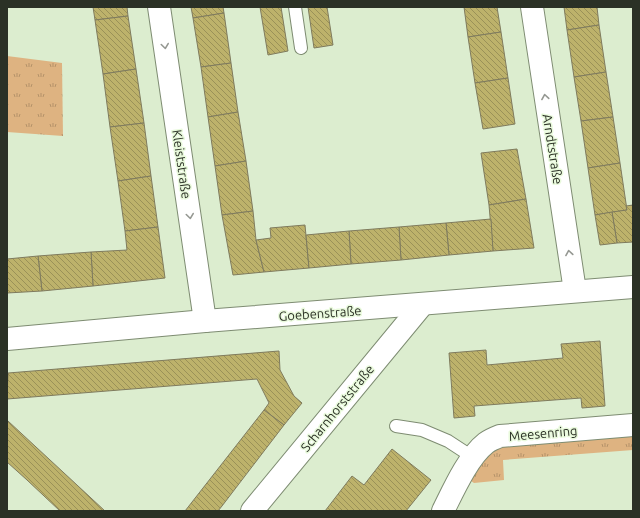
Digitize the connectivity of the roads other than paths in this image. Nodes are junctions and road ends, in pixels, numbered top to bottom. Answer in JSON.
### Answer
{"nodes":[{"id":1,"x":159,"y":7,"type":"edge"},
{"id":2,"x":295,"y":7,"type":"edge"},
{"id":3,"x":532,"y":7,"type":"edge"},
{"id":4,"x":302,"y":48,"type":"dead end"},
{"id":5,"x":633,"y":287,"type":"edge"},
{"id":6,"x":575,"y":292,"type":"junction"},
{"id":7,"x":422,"y":305,"type":"junction"},
{"id":8,"x":205,"y":322,"type":"junction"},
{"id":9,"x":7,"y":339,"type":"edge"},
{"id":10,"x":633,"y":425,"type":"edge"},
{"id":11,"x":396,"y":426,"type":"dead end"},
{"id":12,"x":474,"y":458,"type":"junction"},
{"id":13,"x":252,"y":511,"type":"edge"},
{"id":14,"x":443,"y":511,"type":"edge"}],
"edges":[{"from":1,"to":8,"type":"street","name":"Kleiststraße","one_way":true},
{"from":2,"to":4,"type":"lane"},
{"from":6,"to":3,"type":"street","name":"Arndtstraße","one_way":true},
{"from":5,"to":6,"type":"street","name":"Goebenstraße"},
{"from":6,"to":7,"type":"street","name":"Goebenstraße"},
{"from":7,"to":8,"type":"street","name":"Goebenstraße"},
{"from":7,"to":13,"type":"street","name":"Scharnhorststraße"},
{"from":8,"to":9,"type":"street","name":"Goebenstraße"},
{"from":10,"to":12,"type":"street","name":"Meesenring"},
{"from":11,"to":12,"type":"lane"},
{"from":12,"to":14,"type":"street","name":"Meesenring"}]}
